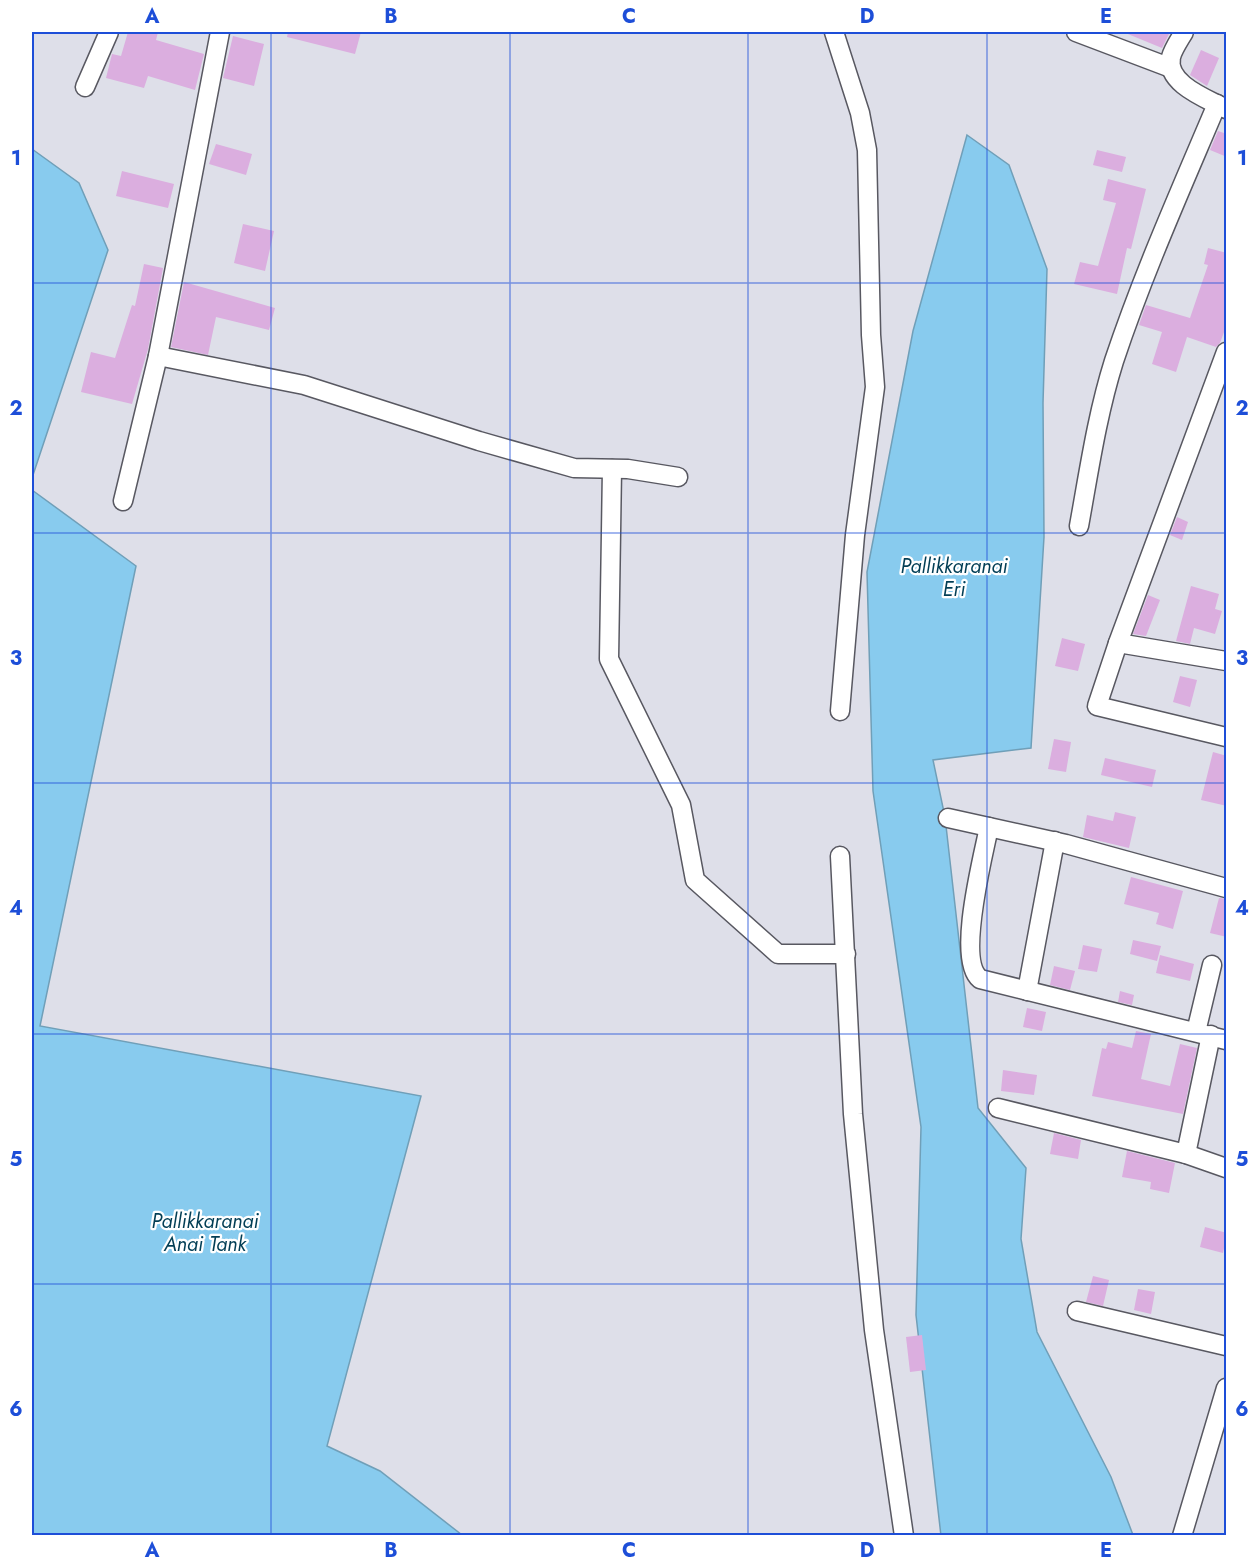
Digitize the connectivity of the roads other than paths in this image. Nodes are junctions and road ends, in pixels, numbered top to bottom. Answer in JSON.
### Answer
{"nodes":[{"id":1,"x":109,"y":32,"type":"edge"},
{"id":2,"x":220,"y":32,"type":"edge"},
{"id":3,"x":1076,"y":32,"type":"edge"},
{"id":4,"x":1184,"y":32,"type":"edge"},
{"id":5,"x":837,"y":33,"type":"edge"},
{"id":6,"x":1171,"y":69,"type":"junction"},
{"id":7,"x":85,"y":87,"type":"dead end"},
{"id":8,"x":1222,"y":106,"type":"edge"},
{"id":9,"x":1227,"y":352,"type":"edge"},
{"id":10,"x":158,"y":356,"type":"junction"},
{"id":11,"x":612,"y":469,"type":"junction"},
{"id":12,"x":678,"y":477,"type":"dead end"},
{"id":13,"x":123,"y":501,"type":"dead end"},
{"id":14,"x":1079,"y":526,"type":"dead end"},
{"id":15,"x":1118,"y":643,"type":"junction"},
{"id":16,"x":1225,"y":657,"type":"edge"},
{"id":17,"x":840,"y":711,"type":"dead end"},
{"id":18,"x":1227,"y":737,"type":"edge"},
{"id":19,"x":948,"y":818,"type":"dead end"},
{"id":20,"x":989,"y":827,"type":"junction"},
{"id":21,"x":1055,"y":841,"type":"junction"},
{"id":22,"x":840,"y":856,"type":"dead end"},
{"id":23,"x":1227,"y":888,"type":"edge"},
{"id":24,"x":846,"y":954,"type":"junction"},
{"id":25,"x":1212,"y":965,"type":"dead end"},
{"id":26,"x":1027,"y":991,"type":"junction"},
{"id":27,"x":1211,"y":1036,"type":"edge"},
{"id":28,"x":998,"y":1108,"type":"dead end"},
{"id":29,"x":1186,"y":1155,"type":"junction"},
{"id":30,"x":1227,"y":1168,"type":"edge"},
{"id":31,"x":1077,"y":1311,"type":"dead end"},
{"id":32,"x":1227,"y":1346,"type":"edge"},
{"id":33,"x":1227,"y":1388,"type":"edge"},
{"id":34,"x":904,"y":1536,"type":"edge"},
{"id":35,"x":1182,"y":1536,"type":"edge"}],
"edges":[{"from":1,"to":7,"type":"street"},
{"from":2,"to":10,"type":"street"},
{"from":3,"to":6,"type":"street"},
{"from":4,"to":6,"type":"street"},
{"from":5,"to":17,"type":"street"},
{"from":6,"to":8,"type":"street"},
{"from":8,"to":14,"type":"street"},
{"from":9,"to":15,"type":"street"},
{"from":10,"to":11,"type":"street"},
{"from":10,"to":13,"type":"street"},
{"from":11,"to":12,"type":"street"},
{"from":11,"to":24,"type":"street"},
{"from":15,"to":16,"type":"street"},
{"from":15,"to":18,"type":"street"},
{"from":19,"to":20,"type":"street"},
{"from":20,"to":21,"type":"street"},
{"from":20,"to":26,"type":"street"},
{"from":21,"to":23,"type":"street"},
{"from":21,"to":26,"type":"street"},
{"from":22,"to":24,"type":"street"},
{"from":24,"to":34,"type":"street"},
{"from":25,"to":27,"type":"street"},
{"from":26,"to":27,"type":"street"},
{"from":27,"to":29,"type":"street"},
{"from":28,"to":29,"type":"street"},
{"from":29,"to":30,"type":"street"},
{"from":31,"to":32,"type":"street"},
{"from":33,"to":35,"type":"street"}]}
